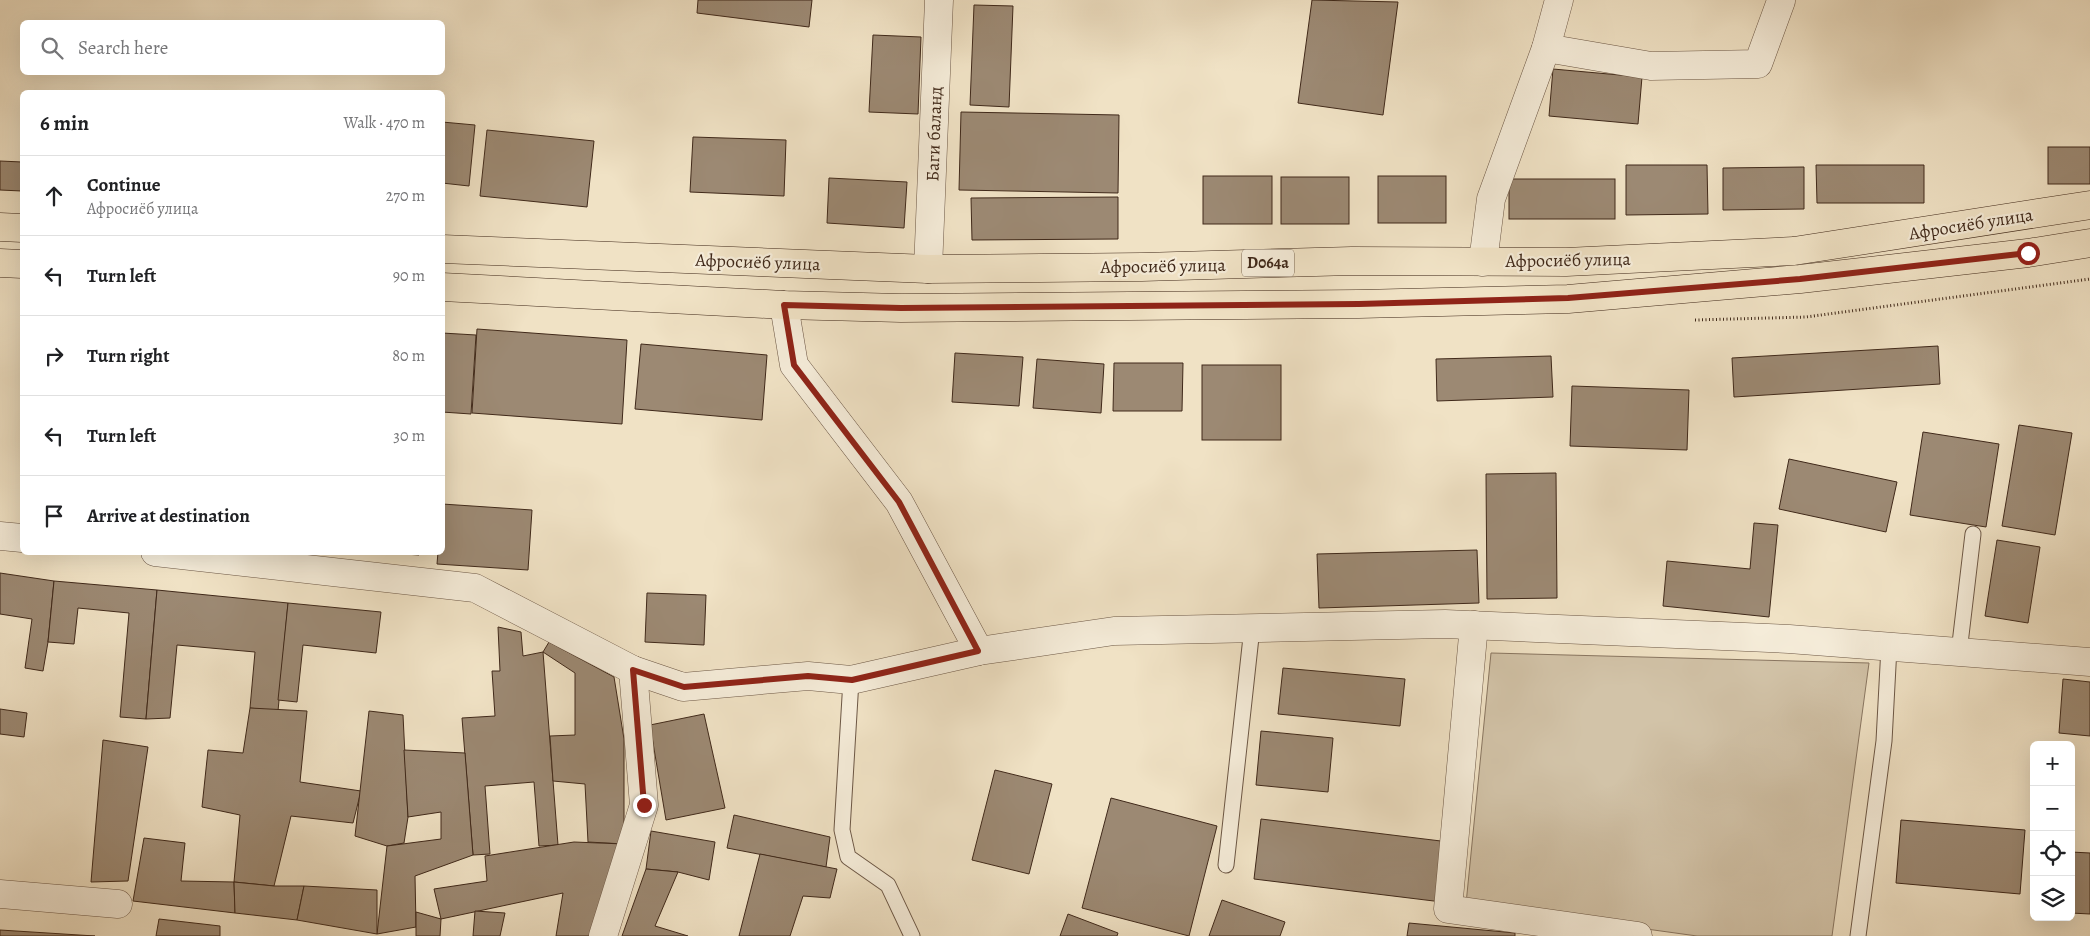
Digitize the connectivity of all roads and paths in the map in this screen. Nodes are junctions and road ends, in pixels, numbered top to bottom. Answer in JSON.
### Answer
{"nodes":[{"id":1,"x":939,"y":0,"type":"edge"},
{"id":2,"x":1559,"y":0,"type":"edge"},
{"id":3,"x":1781,"y":1,"type":"dead end"},
{"id":4,"x":1546,"y":48,"type":"junction"},
{"id":5,"x":2090,"y":205,"type":"edge"},
{"id":6,"x":0,"y":227,"type":"edge"},
{"id":7,"x":20,"y":228,"type":"edge"},
{"id":8,"x":2090,"y":243,"type":"edge"},
{"id":9,"x":453,"y":250,"type":"edge"},
{"id":10,"x":1482,"y":262,"type":"junction"},
{"id":11,"x":0,"y":263,"type":"edge"},
{"id":12,"x":20,"y":264,"type":"edge"},
{"id":13,"x":928,"y":269,"type":"junction"},
{"id":14,"x":450,"y":287,"type":"edge"},
{"id":15,"x":784,"y":305,"type":"junction"},
{"id":16,"x":1973,"y":534,"type":"dead end"},
{"id":17,"x":0,"y":536,"type":"edge"},
{"id":18,"x":20,"y":538,"type":"edge"},
{"id":19,"x":182,"y":555,"type":"edge"},
{"id":20,"x":1474,"y":625,"type":"junction"},
{"id":21,"x":1252,"y":628,"type":"junction"},
{"id":22,"x":1890,"y":647,"type":"junction"},
{"id":23,"x":978,"y":651,"type":"junction"},
{"id":24,"x":1959,"y":652,"type":"junction"},
{"id":25,"x":2090,"y":662,"type":"edge"},
{"id":26,"x":633,"y":670,"type":"junction"},
{"id":27,"x":852,"y":680,"type":"junction"},
{"id":28,"x":1226,"y":865,"type":"dead end"},
{"id":29,"x":0,"y":894,"type":"edge"},
{"id":30,"x":118,"y":904,"type":"dead end"},
{"id":31,"x":603,"y":936,"type":"edge"},
{"id":32,"x":912,"y":936,"type":"edge"},
{"id":33,"x":1638,"y":936,"type":"edge"},
{"id":34,"x":1858,"y":936,"type":"edge"}],
"edges":[{"from":1,"to":13,"type":"street","name":"Баги баланд"},
{"from":2,"to":4,"type":"street"},
{"from":3,"to":4,"type":"street"},
{"from":4,"to":10,"type":"street"},
{"from":5,"to":10,"type":"main road","name":"Афросиёб улица","number":"D064a"},
{"from":6,"to":7,"type":"main road"},
{"from":8,"to":15,"type":"main road","name":"Афросиёб улица"},
{"from":9,"to":13,"type":"main road","name":"Афросиёб улица","number":"D064a"},
{"from":9,"to":14,"type":"main road"},
{"from":10,"to":13,"type":"main road","name":"Афросиёб улица","number":"D064a"},
{"from":11,"to":12,"type":"main road"},
{"from":14,"to":15,"type":"main road","name":"Афросиёб улица"},
{"from":15,"to":23,"type":"street"},
{"from":16,"to":24,"type":"lane"},
{"from":17,"to":18,"type":"street"},
{"from":19,"to":26,"type":"street"},
{"from":20,"to":21,"type":"street"},
{"from":20,"to":22,"type":"street"},
{"from":20,"to":33,"type":"street"},
{"from":21,"to":23,"type":"street"},
{"from":21,"to":28,"type":"lane"},
{"from":22,"to":24,"type":"street"},
{"from":22,"to":34,"type":"lane"},
{"from":23,"to":27,"type":"street"},
{"from":24,"to":25,"type":"street"},
{"from":26,"to":27,"type":"street"},
{"from":26,"to":31,"type":"street"},
{"from":27,"to":32,"type":"lane"},
{"from":29,"to":30,"type":"street"}]}
